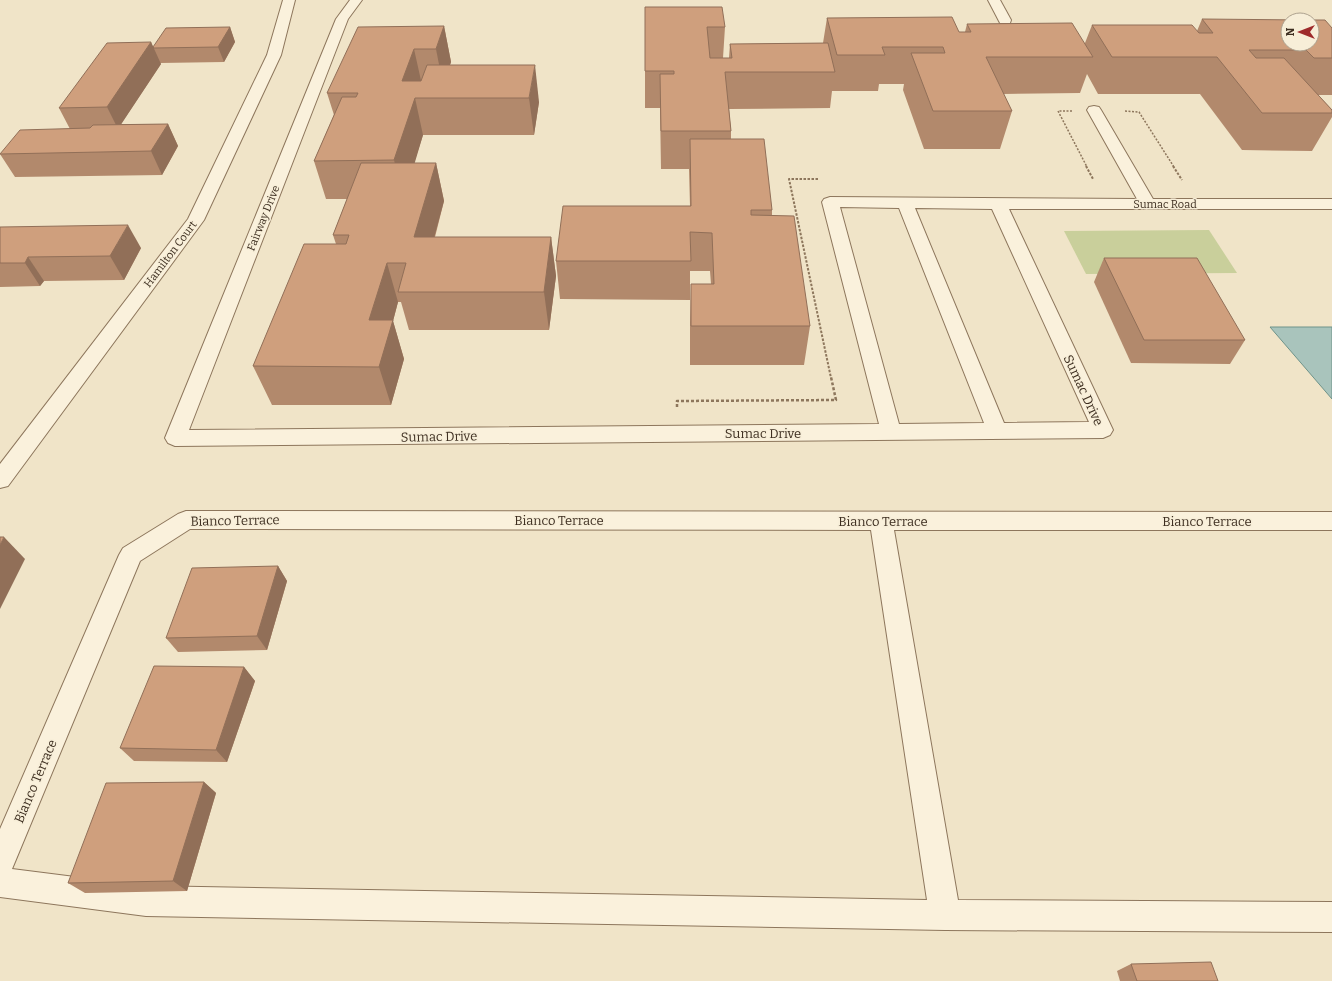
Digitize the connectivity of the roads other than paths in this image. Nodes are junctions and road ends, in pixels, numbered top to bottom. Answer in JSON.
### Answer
{"nodes":[{"id":1,"x":289,"y":0,"type":"edge"},
{"id":2,"x":356,"y":0,"type":"edge"},
{"id":3,"x":994,"y":0,"type":"edge"},
{"id":4,"x":1005,"y":20,"type":"dead end"},
{"id":5,"x":1094,"y":110,"type":"road end"},
{"id":6,"x":905,"y":203,"type":"junction"},
{"id":7,"x":998,"y":204,"type":"junction"},
{"id":8,"x":1148,"y":204,"type":"junction"},
{"id":9,"x":1332,"y":204,"type":"edge"},
{"id":10,"x":997,"y":431,"type":"junction"},
{"id":11,"x":891,"y":432,"type":"junction"},
{"id":12,"x":175,"y":438,"type":"joint"},
{"id":13,"x":0,"y":480,"type":"edge"},
{"id":14,"x":881,"y":521,"type":"junction"},
{"id":15,"x":1332,"y":522,"type":"edge"},
{"id":16,"x":0,"y":863,"type":"edge"},
{"id":17,"x":0,"y":882,"type":"edge"},
{"id":18,"x":945,"y":915,"type":"junction"},
{"id":19,"x":1332,"y":917,"type":"edge"}],
"edges":[{"from":1,"to":13,"type":"street","name":"Hamilton Court"},
{"from":2,"to":12,"type":"street","name":"Fairway Drive"},
{"from":3,"to":4,"type":"street"},
{"from":5,"to":8,"type":"street"},
{"from":6,"to":7,"type":"street","name":"Sumac Road"},
{"from":6,"to":10,"type":"street"},
{"from":6,"to":11,"type":"street","name":"Sumac Road"},
{"from":7,"to":8,"type":"street","name":"Sumac Road"},
{"from":7,"to":10,"type":"street","name":"Sumac Drive"},
{"from":8,"to":9,"type":"street","name":"Sumac Road"},
{"from":10,"to":11,"type":"street","name":"Sumac Drive"},
{"from":11,"to":12,"type":"street","name":"Sumac Drive"},
{"from":14,"to":15,"type":"street","name":"Bianco Terrace"},
{"from":14,"to":16,"type":"street","name":"Bianco Terrace"},
{"from":14,"to":18,"type":"street"},
{"from":17,"to":18,"type":"street"},
{"from":18,"to":19,"type":"street"}]}
